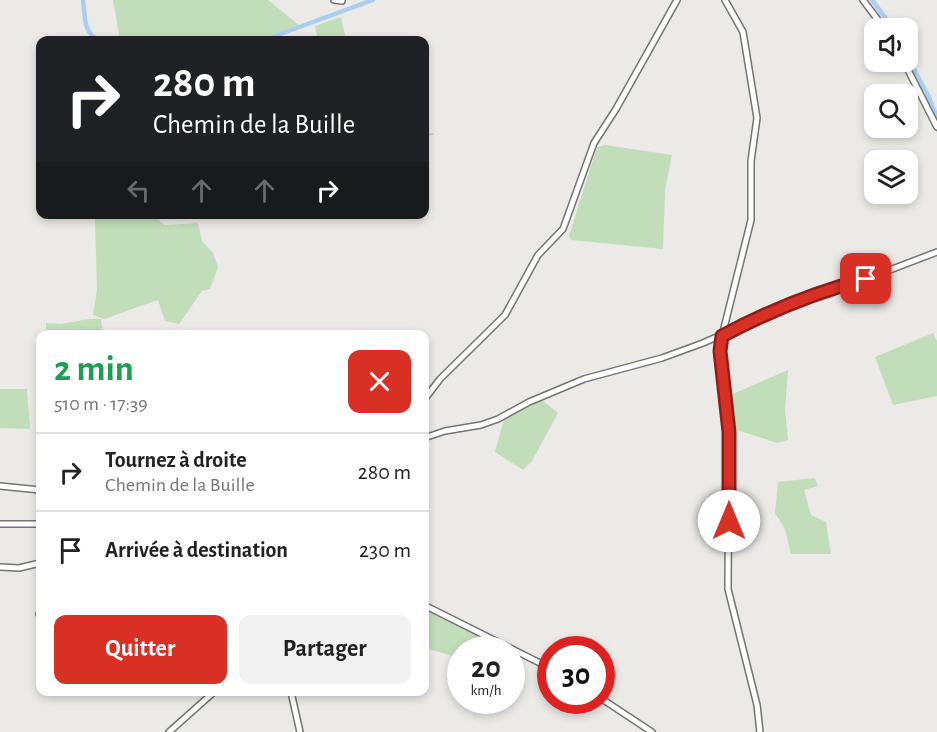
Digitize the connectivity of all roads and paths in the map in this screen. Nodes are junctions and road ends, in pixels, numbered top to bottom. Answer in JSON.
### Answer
{"nodes":[{"id":1,"x":334,"y":0,"type":"edge"},
{"id":2,"x":676,"y":0,"type":"edge"},
{"id":3,"x":725,"y":0,"type":"edge"},
{"id":4,"x":863,"y":0,"type":"edge"},
{"id":5,"x":342,"y":1,"type":"edge"},
{"id":6,"x":876,"y":18,"type":"edge"},
{"id":7,"x":909,"y":72,"type":"edge"},
{"id":8,"x":937,"y":127,"type":"edge"},
{"id":9,"x":937,"y":252,"type":"edge"},
{"id":10,"x":722,"y":336,"type":"junction"},
{"id":11,"x":429,"y":393,"type":"edge"},
{"id":12,"x":429,"y":436,"type":"edge"},
{"id":13,"x":0,"y":486,"type":"edge"},
{"id":14,"x":36,"y":490,"type":"edge"},
{"id":15,"x":0,"y":524,"type":"edge"},
{"id":16,"x":36,"y":524,"type":"edge"},
{"id":17,"x":36,"y":564,"type":"edge"},
{"id":18,"x":0,"y":567,"type":"edge"},
{"id":19,"x":429,"y":608,"type":"edge"},
{"id":20,"x":537,"y":662,"type":"edge"},
{"id":21,"x":210,"y":696,"type":"edge"},
{"id":22,"x":292,"y":696,"type":"edge"},
{"id":23,"x":615,"y":708,"type":"edge"},
{"id":24,"x":170,"y":732,"type":"edge"},
{"id":25,"x":300,"y":732,"type":"edge"},
{"id":26,"x":652,"y":732,"type":"edge"},
{"id":27,"x":760,"y":732,"type":"edge"}],
"edges":[{"from":1,"to":5,"type":"street"},
{"from":2,"to":11,"type":"street"},
{"from":3,"to":10,"type":"street"},
{"from":4,"to":6,"type":"street"},
{"from":7,"to":8,"type":"street"},
{"from":9,"to":10,"type":"street"},
{"from":10,"to":12,"type":"street"},
{"from":10,"to":27,"type":"street"},
{"from":13,"to":14,"type":"street"},
{"from":15,"to":16,"type":"street"},
{"from":17,"to":18,"type":"street"},
{"from":19,"to":20,"type":"street"},
{"from":21,"to":24,"type":"street"},
{"from":22,"to":25,"type":"street"},
{"from":23,"to":26,"type":"street"}]}
